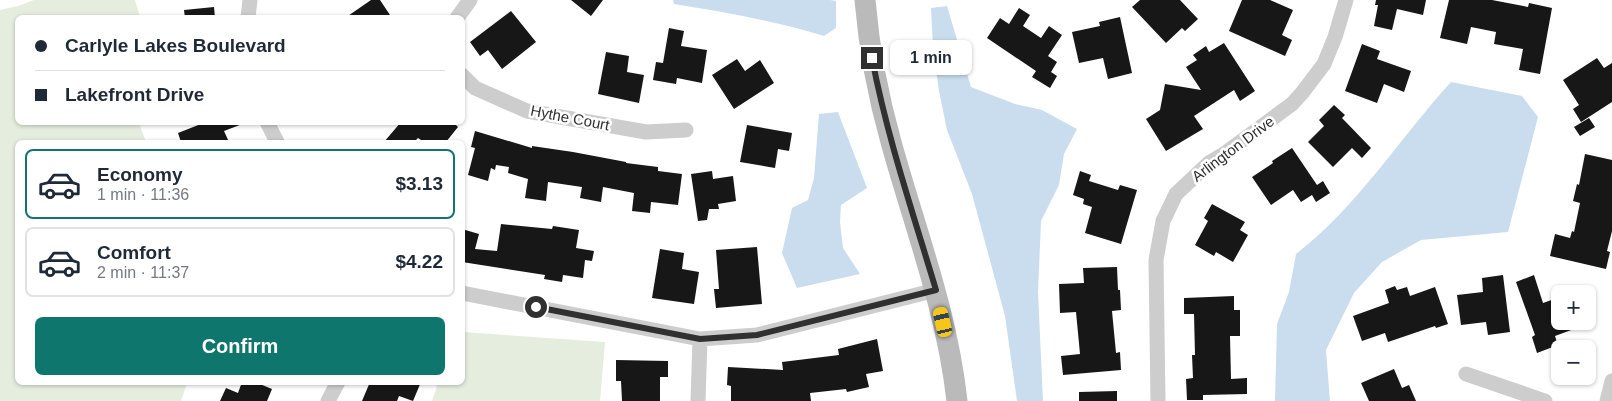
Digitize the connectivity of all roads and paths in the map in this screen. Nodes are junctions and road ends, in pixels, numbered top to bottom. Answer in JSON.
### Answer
{"nodes":[{"id":1,"x":250,"y":0,"type":"edge"},
{"id":2,"x":470,"y":0,"type":"edge"},
{"id":3,"x":865,"y":0,"type":"edge"},
{"id":4,"x":1346,"y":0,"type":"edge"},
{"id":5,"x":248,"y":15,"type":"edge"},
{"id":6,"x":459,"y":15,"type":"edge"},
{"id":7,"x":465,"y":78,"type":"edge"},
{"id":8,"x":686,"y":130,"type":"dead end"},
{"id":9,"x":936,"y":290,"type":"junction"},
{"id":10,"x":465,"y":294,"type":"edge"},
{"id":11,"x":700,"y":339,"type":"junction"},
{"id":12,"x":1466,"y":374,"type":"dead end"},
{"id":13,"x":1612,"y":381,"type":"edge"},
{"id":14,"x":336,"y":385,"type":"edge"},
{"id":15,"x":328,"y":401,"type":"edge"},
{"id":16,"x":698,"y":401,"type":"edge"},
{"id":17,"x":957,"y":401,"type":"edge"},
{"id":18,"x":1158,"y":401,"type":"edge"},
{"id":19,"x":1545,"y":401,"type":"edge"},
{"id":20,"x":1607,"y":401,"type":"edge"}],
"edges":[{"from":1,"to":5,"type":"street"},
{"from":2,"to":6,"type":"street"},
{"from":3,"to":9,"type":"street"},
{"from":4,"to":18,"type":"street","name":"Arlington Drive"},
{"from":7,"to":8,"type":"street","name":"Hythe Court"},
{"from":9,"to":11,"type":"street"},
{"from":9,"to":17,"type":"street"},
{"from":10,"to":11,"type":"street"},
{"from":11,"to":16,"type":"street"},
{"from":12,"to":19,"type":"street"},
{"from":13,"to":20,"type":"street"},
{"from":14,"to":15,"type":"street"}]}
